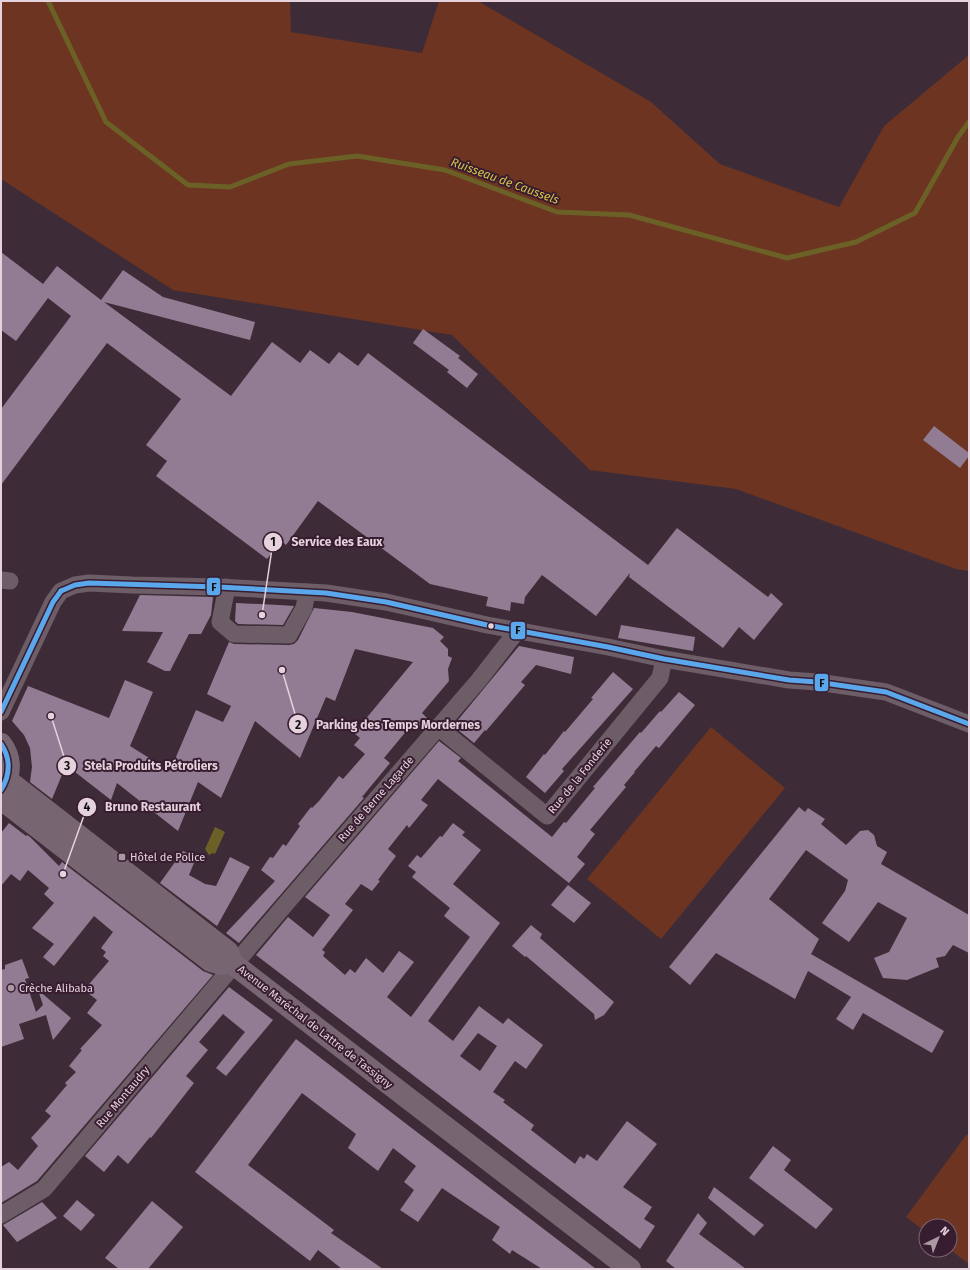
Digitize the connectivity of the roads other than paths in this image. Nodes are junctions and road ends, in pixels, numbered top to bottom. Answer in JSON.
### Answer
{"nodes":[{"id":1,"x":227,"y":587,"type":"junction"},
{"id":2,"x":307,"y":592,"type":"junction"},
{"id":3,"x":517,"y":631,"type":"junction"},
{"id":4,"x":664,"y":659,"type":"junction"},
{"id":5,"x":1,"y":712,"type":"edge"},
{"id":6,"x":969,"y":724,"type":"edge"},
{"id":7,"x":438,"y":727,"type":"junction"},
{"id":8,"x":1,"y":744,"type":"edge"},
{"id":9,"x":3,"y":789,"type":"edge"},
{"id":10,"x":233,"y":964,"type":"junction"},
{"id":11,"x":1,"y":1215,"type":"edge"},
{"id":12,"x":630,"y":1269,"type":"edge"}],
"edges":[{"from":1,"to":2,"type":"street"},
{"from":1,"to":2,"type":"street"},
{"from":1,"to":5,"type":"street"},
{"from":2,"to":3,"type":"street"},
{"from":3,"to":4,"type":"street"},
{"from":3,"to":7,"type":"street","name":"Rue de Berne Lagarde"},
{"from":4,"to":6,"type":"street"},
{"from":4,"to":7,"type":"street","name":"Rue de la Fonderie"},
{"from":7,"to":10,"type":"street","name":"Rue de Berne Lagarde"},
{"from":8,"to":9,"type":"main road"},
{"from":9,"to":10,"type":"main road","name":"Avenue Maréchal de Lattre de Tassigny"},
{"from":10,"to":11,"type":"street","name":"Rue Montaudry"},
{"from":10,"to":12,"type":"main road","name":"Avenue Maréchal de Lattre de Tassigny"}]}
